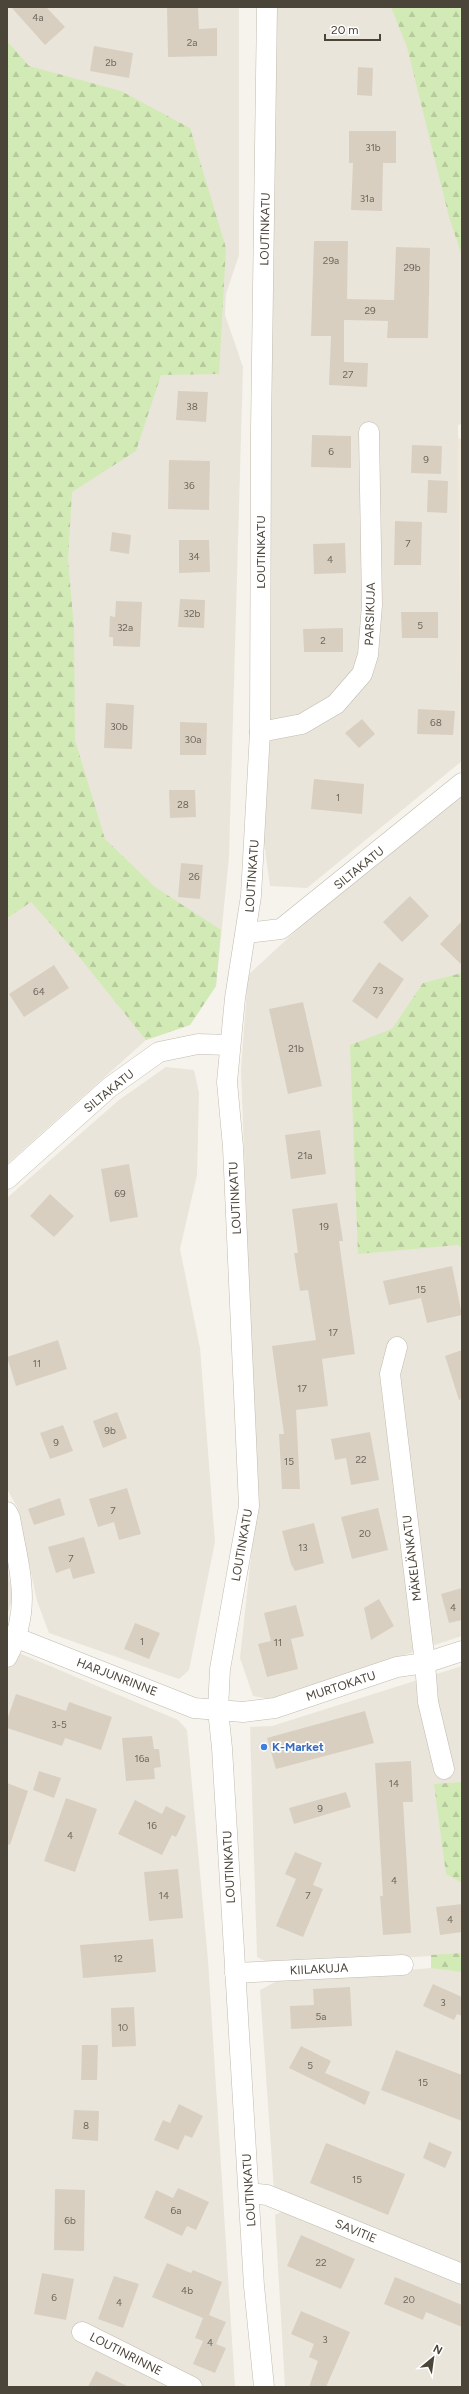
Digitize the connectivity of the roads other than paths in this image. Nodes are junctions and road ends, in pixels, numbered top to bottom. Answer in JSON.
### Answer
{"nodes":[{"id":1,"x":267,"y":7,"type":"edge"},
{"id":2,"x":369,"y":432,"type":"dead end"},
{"id":3,"x":260,"y":732,"type":"junction"},
{"id":4,"x":462,"y":784,"type":"edge"},
{"id":5,"x":247,"y":934,"type":"junction"},
{"id":6,"x":229,"y":1045,"type":"junction"},
{"id":7,"x":7,"y":1179,"type":"edge"},
{"id":8,"x":397,"y":1347,"type":"dead end"},
{"id":9,"x":7,"y":1512,"type":"edge"},
{"id":10,"x":17,"y":1638,"type":"junction"},
{"id":11,"x":462,"y":1651,"type":"edge"},
{"id":12,"x":7,"y":1657,"type":"edge"},
{"id":13,"x":425,"y":1663,"type":"junction"},
{"id":14,"x":218,"y":1710,"type":"junction"},
{"id":15,"x":444,"y":1769,"type":"dead end"},
{"id":16,"x":403,"y":1965,"type":"dead end"},
{"id":17,"x":235,"y":1973,"type":"junction"},
{"id":18,"x":249,"y":2193,"type":"junction"},
{"id":19,"x":462,"y":2274,"type":"edge"},
{"id":20,"x":82,"y":2332,"type":"dead end"},
{"id":21,"x":192,"y":2387,"type":"edge"},
{"id":22,"x":264,"y":2387,"type":"edge"}],
"edges":[{"from":1,"to":3,"type":"street","name":"LOUTINKATU"},
{"from":2,"to":3,"type":"street","name":"PARSIKUJA"},
{"from":3,"to":5,"type":"street","name":"LOUTINKATU"},
{"from":4,"to":5,"type":"street","name":"SILTAKATU"},
{"from":5,"to":6,"type":"street","name":"LOUTINKATU"},
{"from":6,"to":7,"type":"street","name":"SILTAKATU"},
{"from":6,"to":14,"type":"street","name":"LOUTINKATU"},
{"from":8,"to":13,"type":"street","name":"MÄKELÄNKATU"},
{"from":9,"to":10,"type":"street"},
{"from":10,"to":12,"type":"street"},
{"from":10,"to":14,"type":"street","name":"HARJUNRINNE"},
{"from":11,"to":13,"type":"street","name":"MURTOKATU"},
{"from":13,"to":14,"type":"street","name":"MURTOKATU"},
{"from":13,"to":15,"type":"street","name":"MÄKELÄNKATU"},
{"from":14,"to":17,"type":"street","name":"LOUTINKATU"},
{"from":16,"to":17,"type":"street","name":"KIILAKUJA"},
{"from":17,"to":18,"type":"street","name":"LOUTINKATU"},
{"from":18,"to":19,"type":"street","name":"SAVITIE"},
{"from":18,"to":22,"type":"street","name":"LOUTINKATU"},
{"from":20,"to":21,"type":"street","name":"LOUTINRINNE"}]}
